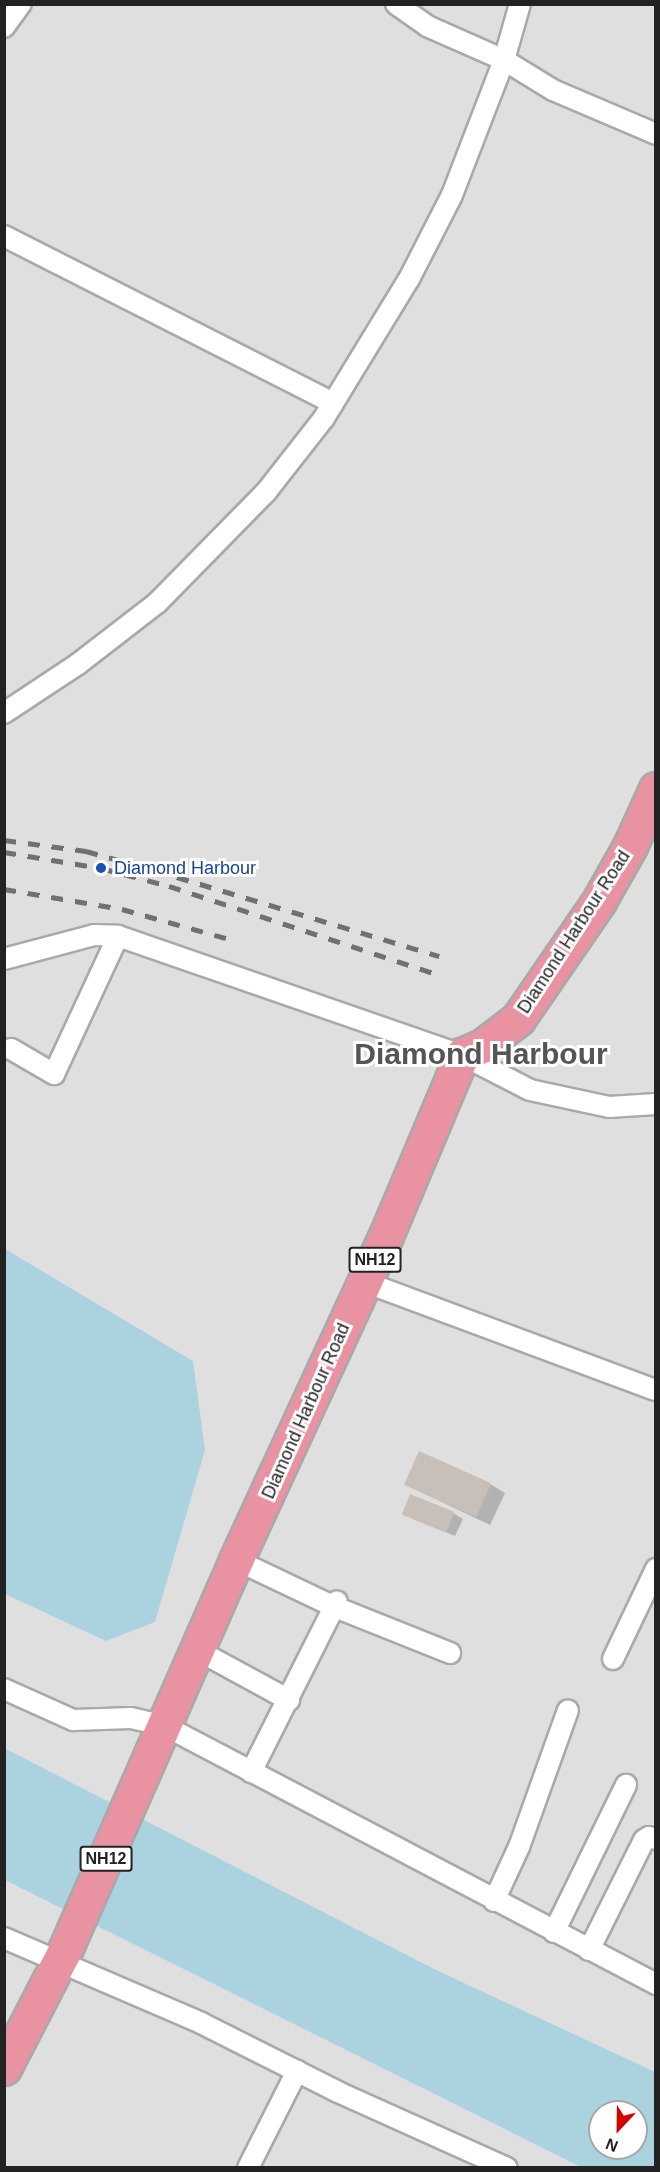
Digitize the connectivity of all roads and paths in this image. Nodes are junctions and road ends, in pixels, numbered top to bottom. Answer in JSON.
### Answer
{"nodes":[{"id":1,"x":21,"y":4,"type":"edge"},
{"id":2,"x":396,"y":4,"type":"edge"},
{"id":3,"x":520,"y":4,"type":"edge"},
{"id":4,"x":4,"y":27,"type":"edge"},
{"id":5,"x":504,"y":60,"type":"junction"},
{"id":6,"x":656,"y":134,"type":"edge"},
{"id":7,"x":4,"y":236,"type":"edge"},
{"id":8,"x":333,"y":403,"type":"junction"},
{"id":9,"x":4,"y":713,"type":"edge"},
{"id":10,"x":656,"y":789,"type":"edge"},
{"id":11,"x":118,"y":936,"type":"junction"},
{"id":12,"x":4,"y":959,"type":"edge"},
{"id":13,"x":11,"y":1049,"type":"dead end"},
{"id":14,"x":462,"y":1055,"type":"junction"},
{"id":15,"x":656,"y":1104,"type":"edge"},
{"id":16,"x":365,"y":1282,"type":"junction"},
{"id":17,"x":656,"y":1390,"type":"edge"},
{"id":18,"x":237,"y":1560,"type":"junction"},
{"id":19,"x":656,"y":1569,"type":"edge"},
{"id":20,"x":336,"y":1604,"type":"junction"},
{"id":21,"x":197,"y":1650,"type":"junction"},
{"id":22,"x":450,"y":1653,"type":"dead end"},
{"id":23,"x":613,"y":1659,"type":"dead end"},
{"id":24,"x":4,"y":1689,"type":"edge"},
{"id":25,"x":290,"y":1700,"type":"junction"},
{"id":26,"x":568,"y":1710,"type":"dead end"},
{"id":27,"x":165,"y":1726,"type":"junction"},
{"id":28,"x":251,"y":1772,"type":"junction"},
{"id":29,"x":626,"y":1785,"type":"dead end"},
{"id":30,"x":656,"y":1839,"type":"edge"},
{"id":31,"x":494,"y":1901,"type":"junction"},
{"id":32,"x":554,"y":1932,"type":"junction"},
{"id":33,"x":4,"y":1938,"type":"edge"},
{"id":34,"x":589,"y":1950,"type":"junction"},
{"id":35,"x":62,"y":1956,"type":"junction"},
{"id":36,"x":656,"y":1984,"type":"edge"},
{"id":37,"x":4,"y":2068,"type":"edge"},
{"id":38,"x":297,"y":2071,"type":"junction"},
{"id":39,"x":248,"y":2168,"type":"edge"},
{"id":40,"x":507,"y":2168,"type":"edge"}],
"edges":[{"from":1,"to":4,"type":"street"},
{"from":2,"to":5,"type":"street"},
{"from":3,"to":5,"type":"street"},
{"from":5,"to":6,"type":"street"},
{"from":5,"to":8,"type":"street"},
{"from":7,"to":8,"type":"street"},
{"from":8,"to":9,"type":"street"},
{"from":10,"to":14,"type":"highway","name":"Diamond Harbour Road"},
{"from":11,"to":12,"type":"street"},
{"from":11,"to":13,"type":"street"},
{"from":11,"to":14,"type":"street"},
{"from":14,"to":15,"type":"street"},
{"from":14,"to":16,"type":"highway","name":"Diamond Harbour Road","number":"NH12"},
{"from":16,"to":17,"type":"street"},
{"from":16,"to":18,"type":"highway","name":"Diamond Harbour Road","number":"NH12"},
{"from":18,"to":20,"type":"street"},
{"from":18,"to":21,"type":"highway","name":"Diamond Harbour Road","number":"NH12"},
{"from":19,"to":23,"type":"street"},
{"from":20,"to":22,"type":"street"},
{"from":20,"to":25,"type":"street"},
{"from":21,"to":25,"type":"street"},
{"from":21,"to":27,"type":"highway","name":"Diamond Harbour Road","number":"NH12"},
{"from":24,"to":27,"type":"street"},
{"from":25,"to":28,"type":"street"},
{"from":26,"to":31,"type":"street"},
{"from":27,"to":28,"type":"street"},
{"from":27,"to":35,"type":"highway","name":"Diamond Harbour Road","number":"NH12"},
{"from":28,"to":31,"type":"street"},
{"from":29,"to":32,"type":"street"},
{"from":30,"to":34,"type":"street"},
{"from":31,"to":32,"type":"street"},
{"from":32,"to":34,"type":"street"},
{"from":33,"to":35,"type":"street"},
{"from":34,"to":36,"type":"street"},
{"from":35,"to":37,"type":"highway","name":"Diamond Harbour Road","number":"NH12"},
{"from":35,"to":38,"type":"street"},
{"from":38,"to":39,"type":"street"},
{"from":38,"to":40,"type":"street"}]}
